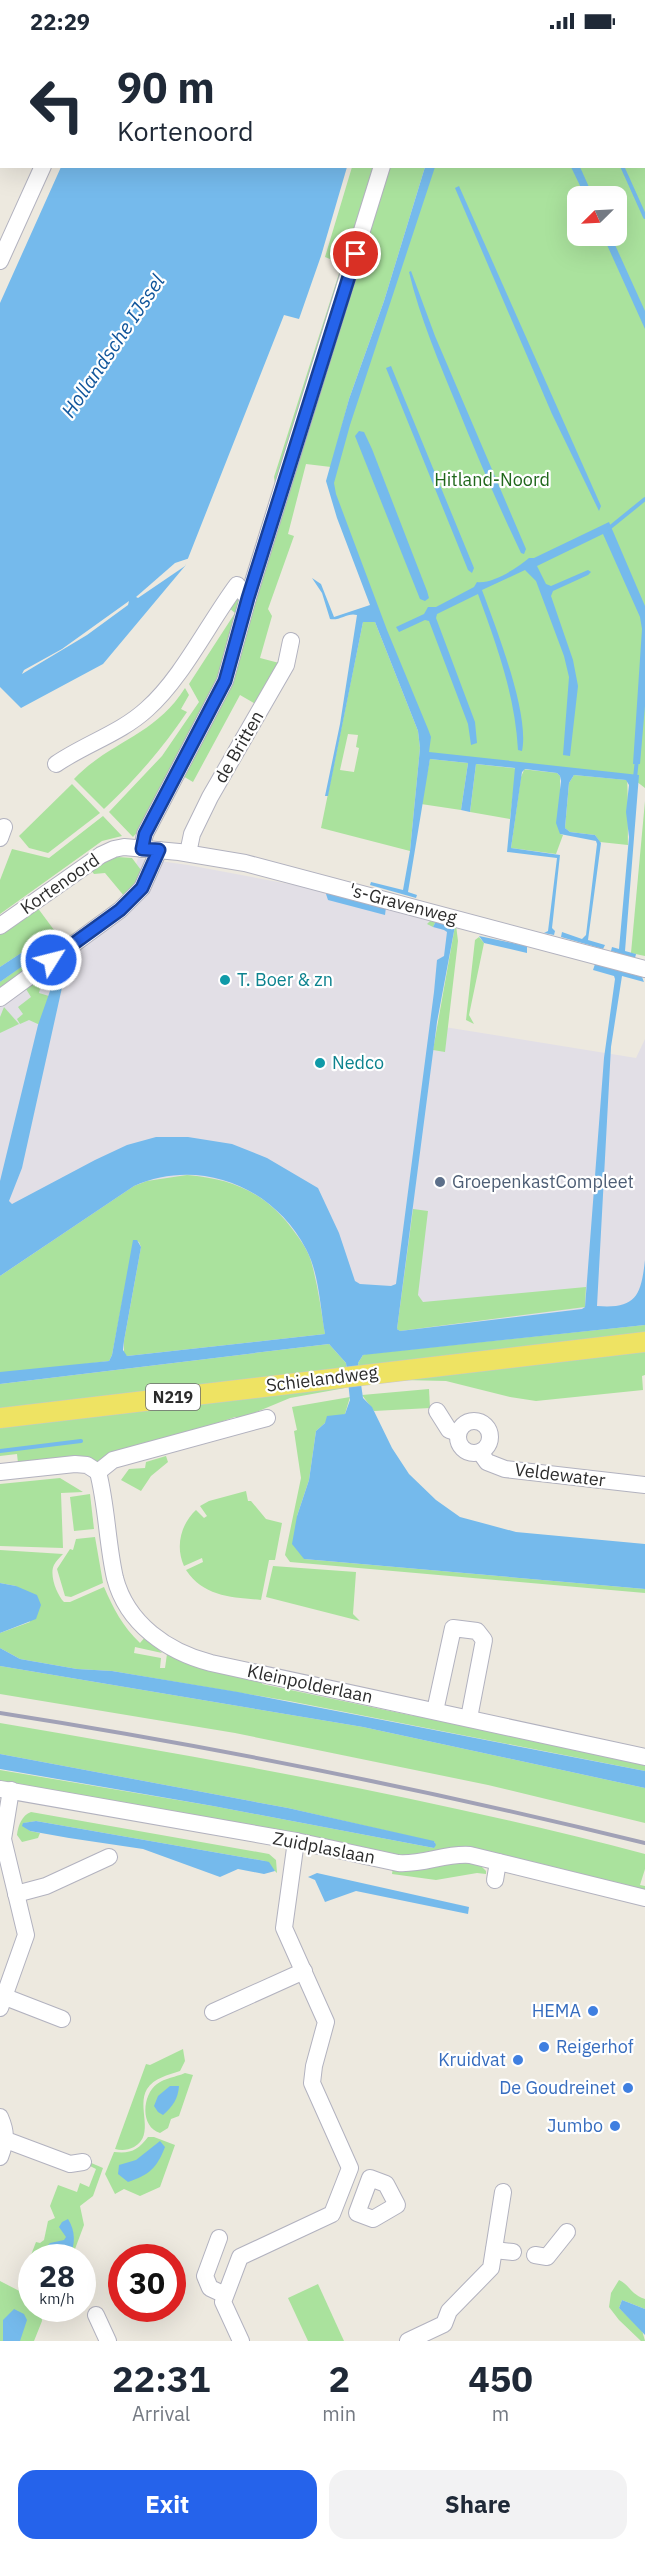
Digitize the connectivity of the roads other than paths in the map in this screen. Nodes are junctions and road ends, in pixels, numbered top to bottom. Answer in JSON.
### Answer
{"nodes":[{"id":1,"x":42,"y":168,"type":"edge"},
{"id":2,"x":381,"y":168,"type":"edge"},
{"id":3,"x":0,"y":261,"type":"edge"},
{"id":4,"x":248,"y":598,"type":"junction"},
{"id":5,"x":291,"y":641,"type":"dead end"},
{"id":6,"x":56,"y":764,"type":"dead end"},
{"id":7,"x":151,"y":850,"type":"junction"},
{"id":8,"x":188,"y":853,"type":"junction"},
{"id":9,"x":0,"y":926,"type":"edge"},
{"id":10,"x":645,"y":969,"type":"edge"},
{"id":11,"x":0,"y":998,"type":"edge"},
{"id":12,"x":645,"y":1342,"type":"edge"},
{"id":13,"x":437,"y":1411,"type":"dead end"},
{"id":14,"x":0,"y":1418,"type":"edge"},
{"id":15,"x":267,"y":1418,"type":"dead end"},
{"id":16,"x":458,"y":1433,"type":"junction"},
{"id":17,"x":480,"y":1452,"type":"junction"},
{"id":18,"x":0,"y":1472,"type":"edge"},
{"id":19,"x":98,"y":1472,"type":"junction"},
{"id":20,"x":645,"y":1485,"type":"edge"},
{"id":21,"x":435,"y":1711,"type":"junction"},
{"id":22,"x":469,"y":1718,"type":"junction"},
{"id":23,"x":645,"y":1757,"type":"edge"},
{"id":24,"x":5,"y":1790,"type":"edge"},
{"id":25,"x":296,"y":1841,"type":"junction"},
{"id":26,"x":109,"y":1857,"type":"dead end"},
{"id":27,"x":3,"y":1860,"type":"edge"},
{"id":28,"x":498,"y":1862,"type":"junction"},
{"id":29,"x":495,"y":1880,"type":"dead end"},
{"id":30,"x":16,"y":1894,"type":"junction"},
{"id":31,"x":645,"y":1898,"type":"edge"},
{"id":32,"x":304,"y":1971,"type":"junction"},
{"id":33,"x":1,"y":2000,"type":"edge"},
{"id":34,"x":213,"y":2012,"type":"dead end"},
{"id":35,"x":62,"y":2019,"type":"dead end"},
{"id":36,"x":3,"y":2129,"type":"edge"},
{"id":37,"x":0,"y":2157,"type":"edge"},
{"id":38,"x":83,"y":2162,"type":"dead end"},
{"id":39,"x":342,"y":2189,"type":"junction"},
{"id":40,"x":503,"y":2192,"type":"dead end"},
{"id":41,"x":363,"y":2196,"type":"dead end"},
{"id":42,"x":567,"y":2232,"type":"dead end"},
{"id":43,"x":219,"y":2238,"type":"dead end"},
{"id":44,"x":494,"y":2250,"type":"junction"},
{"id":45,"x":513,"y":2252,"type":"dead end"},
{"id":46,"x":535,"y":2255,"type":"dead end"},
{"id":47,"x":225,"y":2295,"type":"junction"},
{"id":48,"x":96,"y":2316,"type":"dead end"},
{"id":49,"x":108,"y":2341,"type":"edge"},
{"id":50,"x":241,"y":2341,"type":"edge"},
{"id":51,"x":408,"y":2341,"type":"edge"}],
"edges":[{"from":1,"to":3,"type":"street"},
{"from":2,"to":4,"type":"street"},
{"from":4,"to":6,"type":"street"},
{"from":4,"to":7,"type":"street"},
{"from":5,"to":8,"type":"street","name":"de Britten"},
{"from":7,"to":8,"type":"street","name":"'s-Gravenweg"},
{"from":7,"to":9,"type":"street","name":"Kortenoord"},
{"from":7,"to":11,"type":"street"},
{"from":8,"to":10,"type":"street","name":"'s-Gravenweg"},
{"from":12,"to":14,"type":"main road","name":"Schielandweg","number":"N219"},
{"from":13,"to":16,"type":"street","name":"Veldewater"},
{"from":15,"to":19,"type":"street"},
{"from":16,"to":17,"type":"street","name":"Veldewater"},
{"from":16,"to":17,"type":"street"},
{"from":17,"to":20,"type":"street","name":"Veldewater"},
{"from":18,"to":19,"type":"street"},
{"from":19,"to":21,"type":"street","name":"Kleinpolderlaan"},
{"from":21,"to":22,"type":"street","name":"Kleinpolderlaan"},
{"from":21,"to":22,"type":"street"},
{"from":22,"to":23,"type":"street","name":"Kleinpolderlaan"},
{"from":24,"to":25,"type":"street","name":"Zuidplaslaan"},
{"from":24,"to":27,"type":"street"},
{"from":25,"to":28,"type":"street","name":"Zuidplaslaan"},
{"from":25,"to":32,"type":"street"},
{"from":26,"to":30,"type":"street"},
{"from":27,"to":30,"type":"street"},
{"from":28,"to":29,"type":"street"},
{"from":28,"to":31,"type":"street","name":"Zuidplaslaan"},
{"from":30,"to":33,"type":"street"},
{"from":32,"to":34,"type":"street"},
{"from":32,"to":39,"type":"street"},
{"from":33,"to":35,"type":"street"},
{"from":36,"to":37,"type":"street"},
{"from":36,"to":38,"type":"street"},
{"from":39,"to":41,"type":"street"},
{"from":39,"to":47,"type":"street"},
{"from":40,"to":44,"type":"street"},
{"from":42,"to":46,"type":"street"},
{"from":43,"to":47,"type":"street"},
{"from":44,"to":45,"type":"street"},
{"from":44,"to":51,"type":"street"},
{"from":47,"to":50,"type":"street"},
{"from":48,"to":49,"type":"street"}]}
